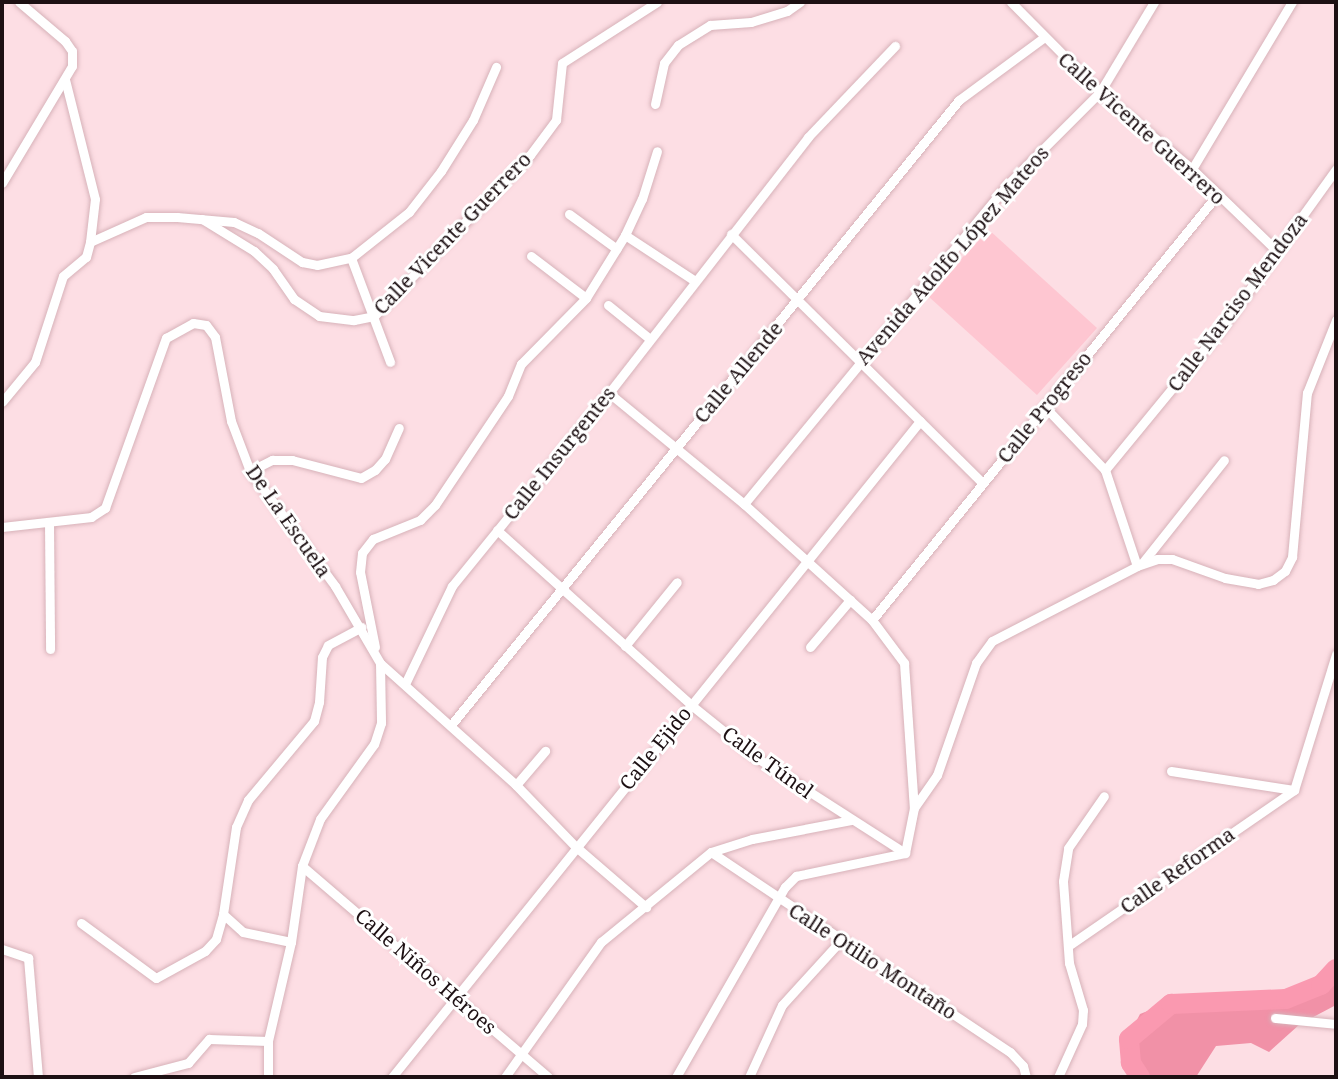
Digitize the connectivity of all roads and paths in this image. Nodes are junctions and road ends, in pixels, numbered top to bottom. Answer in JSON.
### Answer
{"nodes":[{"id":1,"x":19,"y":2,"type":"edge"},
{"id":2,"x":657,"y":2,"type":"edge"},
{"id":3,"x":800,"y":2,"type":"edge"},
{"id":4,"x":1011,"y":2,"type":"edge"},
{"id":5,"x":1154,"y":2,"type":"edge"},
{"id":6,"x":1292,"y":2,"type":"edge"},
{"id":7,"x":1043,"y":38,"type":"junction"},
{"id":8,"x":895,"y":46,"type":"dead end"},
{"id":9,"x":496,"y":67,"type":"dead end"},
{"id":10,"x":65,"y":80,"type":"junction"},
{"id":11,"x":1100,"y":92,"type":"junction"},
{"id":12,"x":655,"y":104,"type":"dead end"},
{"id":13,"x":657,"y":151,"type":"dead end"},
{"id":14,"x":1192,"y":169,"type":"junction"},
{"id":15,"x":1336,"y":169,"type":"edge"},
{"id":16,"x":2,"y":183,"type":"edge"},
{"id":17,"x":1217,"y":195,"type":"junction"},
{"id":18,"x":569,"y":214,"type":"dead end"},
{"id":19,"x":202,"y":219,"type":"junction"},
{"id":20,"x":731,"y":234,"type":"junction"},
{"id":21,"x":625,"y":235,"type":"junction"},
{"id":22,"x":90,"y":242,"type":"junction"},
{"id":23,"x":617,"y":249,"type":"junction"},
{"id":24,"x":1276,"y":250,"type":"junction"},
{"id":25,"x":531,"y":256,"type":"dead end"},
{"id":26,"x":351,"y":258,"type":"junction"},
{"id":27,"x":695,"y":281,"type":"junction"},
{"id":28,"x":586,"y":298,"type":"junction"},
{"id":29,"x":797,"y":301,"type":"junction"},
{"id":30,"x":608,"y":305,"type":"dead end"},
{"id":31,"x":374,"y":316,"type":"junction"},
{"id":32,"x":1336,"y":320,"type":"edge"},
{"id":33,"x":650,"y":339,"type":"junction"},
{"id":34,"x":861,"y":360,"type":"junction"},
{"id":35,"x":390,"y":362,"type":"dead end"},
{"id":36,"x":609,"y":393,"type":"junction"},
{"id":37,"x":2,"y":402,"type":"edge"},
{"id":38,"x":1045,"y":407,"type":"junction"},
{"id":39,"x":920,"y":421,"type":"junction"},
{"id":40,"x":399,"y":428,"type":"dead end"},
{"id":41,"x":676,"y":446,"type":"junction"},
{"id":42,"x":1224,"y":460,"type":"dead end"},
{"id":43,"x":1105,"y":470,"type":"junction"},
{"id":44,"x":250,"y":471,"type":"junction"},
{"id":45,"x":982,"y":482,"type":"junction"},
{"id":46,"x":744,"y":504,"type":"junction"},
{"id":47,"x":49,"y":523,"type":"junction"},
{"id":48,"x":2,"y":527,"type":"edge"},
{"id":49,"x":497,"y":530,"type":"junction"},
{"id":50,"x":806,"y":561,"type":"junction"},
{"id":51,"x":1139,"y":565,"type":"junction"},
{"id":52,"x":677,"y":582,"type":"dead end"},
{"id":53,"x":561,"y":587,"type":"junction"},
{"id":54,"x":850,"y":600,"type":"junction"},
{"id":55,"x":872,"y":620,"type":"junction"},
{"id":56,"x":362,"y":627,"type":"junction"},
{"id":57,"x":625,"y":646,"type":"junction"},
{"id":58,"x":810,"y":647,"type":"dead end"},
{"id":59,"x":50,"y":649,"type":"dead end"},
{"id":60,"x":375,"y":650,"type":"junction"},
{"id":61,"x":1336,"y":654,"type":"edge"},
{"id":62,"x":380,"y":663,"type":"junction"},
{"id":63,"x":405,"y":684,"type":"junction"},
{"id":64,"x":690,"y":704,"type":"junction"},
{"id":65,"x":451,"y":725,"type":"junction"},
{"id":66,"x":545,"y":751,"type":"dead end"},
{"id":67,"x":1171,"y":771,"type":"dead end"},
{"id":68,"x":516,"y":785,"type":"junction"},
{"id":69,"x":1294,"y":790,"type":"junction"},
{"id":70,"x":1104,"y":796,"type":"dead end"},
{"id":71,"x":914,"y":808,"type":"junction"},
{"id":72,"x":852,"y":820,"type":"junction"},
{"id":73,"x":575,"y":846,"type":"junction"},
{"id":74,"x":711,"y":852,"type":"junction"},
{"id":75,"x":905,"y":853,"type":"junction"},
{"id":76,"x":302,"y":866,"type":"junction"},
{"id":77,"x":779,"y":899,"type":"junction"},
{"id":78,"x":646,"y":907,"type":"junction"},
{"id":79,"x":223,"y":914,"type":"junction"},
{"id":80,"x":81,"y":923,"type":"dead end"},
{"id":81,"x":842,"y":939,"type":"junction"},
{"id":82,"x":291,"y":942,"type":"junction"},
{"id":83,"x":1068,"y":946,"type":"junction"},
{"id":84,"x":2,"y":949,"type":"edge"},
{"id":85,"x":457,"y":996,"type":"junction"},
{"id":86,"x":1275,"y":1018,"type":"dead end"},
{"id":87,"x":1336,"y":1024,"type":"edge"},
{"id":88,"x":268,"y":1041,"type":"junction"},
{"id":89,"x":521,"y":1053,"type":"junction"},
{"id":90,"x":38,"y":1077,"type":"edge"},
{"id":91,"x":134,"y":1077,"type":"edge"},
{"id":92,"x":268,"y":1077,"type":"edge"},
{"id":93,"x":392,"y":1077,"type":"edge"},
{"id":94,"x":505,"y":1077,"type":"edge"},
{"id":95,"x":548,"y":1077,"type":"edge"},
{"id":96,"x":676,"y":1077,"type":"edge"},
{"id":97,"x":749,"y":1077,"type":"edge"},
{"id":98,"x":1026,"y":1077,"type":"edge"},
{"id":99,"x":1058,"y":1077,"type":"edge"}],
"edges":[{"from":1,"to":10,"type":"street"},
{"from":2,"to":31,"type":"street","name":"Calle Vicente Guerrero"},
{"from":3,"to":12,"type":"street"},
{"from":4,"to":7,"type":"street","name":"Calle Vicente Guerrero"},
{"from":5,"to":11,"type":"street","name":"Avenida Adolfo López Mateos"},
{"from":6,"to":14,"type":"street"},
{"from":7,"to":11,"type":"street","name":"Calle Vicente Guerrero"},
{"from":7,"to":29,"type":"street","name":"Calle Allende"},
{"from":8,"to":20,"type":"street","name":"Calle Insurgentes"},
{"from":9,"to":26,"type":"street","name":"Calle Vicente Guerrero"},
{"from":10,"to":16,"type":"street"},
{"from":10,"to":22,"type":"street"},
{"from":11,"to":14,"type":"street","name":"Calle Vicente Guerrero"},
{"from":11,"to":34,"type":"street","name":"Avenida Adolfo López Mateos"},
{"from":13,"to":21,"type":"street"},
{"from":14,"to":17,"type":"street","name":"Calle Vicente Guerrero"},
{"from":15,"to":24,"type":"street","name":"Calle Narciso Mendoza"},
{"from":17,"to":24,"type":"street","name":"Calle Vicente Guerrero"},
{"from":17,"to":38,"type":"street","name":"Calle Progreso"},
{"from":18,"to":23,"type":"street"},
{"from":19,"to":22,"type":"street","name":"Calle Vicente Guerrero"},
{"from":19,"to":26,"type":"street","name":"Calle Vicente Guerrero"},
{"from":19,"to":31,"type":"street","name":"Calle Vicente Guerrero"},
{"from":20,"to":27,"type":"street","name":"Calle Insurgentes"},
{"from":20,"to":29,"type":"street"},
{"from":21,"to":23,"type":"street"},
{"from":21,"to":27,"type":"street"},
{"from":22,"to":37,"type":"street"},
{"from":23,"to":28,"type":"street"},
{"from":24,"to":43,"type":"street","name":"Calle Narciso Mendoza"},
{"from":25,"to":28,"type":"street"},
{"from":26,"to":31,"type":"street"},
{"from":27,"to":33,"type":"street","name":"Calle Insurgentes"},
{"from":28,"to":60,"type":"street"},
{"from":29,"to":34,"type":"street"},
{"from":29,"to":41,"type":"street","name":"Calle Allende"},
{"from":30,"to":33,"type":"street"},
{"from":31,"to":35,"type":"street"},
{"from":32,"to":51,"type":"street"},
{"from":33,"to":36,"type":"street","name":"Calle Insurgentes"},
{"from":34,"to":39,"type":"street"},
{"from":34,"to":46,"type":"street","name":"Avenida Adolfo López Mateos"},
{"from":36,"to":41,"type":"street"},
{"from":36,"to":49,"type":"street","name":"Calle Insurgentes"},
{"from":38,"to":43,"type":"street"},
{"from":38,"to":45,"type":"street","name":"Calle Progreso"},
{"from":39,"to":45,"type":"street"},
{"from":39,"to":50,"type":"street","name":"Calle Ejido"},
{"from":40,"to":44,"type":"street"},
{"from":41,"to":46,"type":"street"},
{"from":41,"to":53,"type":"street","name":"Calle Allende"},
{"from":42,"to":51,"type":"street"},
{"from":43,"to":51,"type":"street"},
{"from":44,"to":47,"type":"street","name":"De La Escuela"},
{"from":44,"to":56,"type":"street","name":"De La Escuela"},
{"from":45,"to":55,"type":"street","name":"Calle Progreso"},
{"from":46,"to":50,"type":"street"},
{"from":47,"to":48,"type":"street"},
{"from":47,"to":59,"type":"street"},
{"from":49,"to":53,"type":"street","name":"Calle Túnel"},
{"from":49,"to":63,"type":"street","name":"Calle Insurgentes"},
{"from":50,"to":54,"type":"street"},
{"from":50,"to":64,"type":"street","name":"Calle Ejido"},
{"from":51,"to":71,"type":"street"},
{"from":52,"to":57,"type":"street"},
{"from":53,"to":57,"type":"street","name":"Calle Túnel"},
{"from":53,"to":65,"type":"street","name":"Calle Allende"},
{"from":54,"to":55,"type":"street"},
{"from":54,"to":58,"type":"street"},
{"from":55,"to":71,"type":"street"},
{"from":56,"to":60,"type":"street","name":"De La Escuela"},
{"from":56,"to":79,"type":"street"},
{"from":57,"to":64,"type":"street","name":"Calle Túnel"},
{"from":60,"to":62,"type":"street","name":"De La Escuela"},
{"from":61,"to":69,"type":"street"},
{"from":62,"to":63,"type":"street"},
{"from":62,"to":76,"type":"street"},
{"from":63,"to":65,"type":"street"},
{"from":64,"to":72,"type":"street","name":"Calle Túnel"},
{"from":64,"to":73,"type":"street","name":"Calle Ejido"},
{"from":65,"to":68,"type":"street"},
{"from":66,"to":68,"type":"street"},
{"from":67,"to":69,"type":"street"},
{"from":68,"to":73,"type":"street"},
{"from":69,"to":83,"type":"street","name":"Calle Reforma"},
{"from":70,"to":83,"type":"street"},
{"from":71,"to":75,"type":"street"},
{"from":72,"to":74,"type":"street"},
{"from":72,"to":75,"type":"street","name":"Calle Túnel"},
{"from":73,"to":78,"type":"street"},
{"from":73,"to":85,"type":"street","name":"Calle Ejido"},
{"from":74,"to":77,"type":"street","name":"Calle Otilio Montaño"},
{"from":74,"to":78,"type":"street"},
{"from":75,"to":77,"type":"street"},
{"from":76,"to":82,"type":"street"},
{"from":76,"to":85,"type":"street","name":"Calle Niños Héroes"},
{"from":77,"to":81,"type":"street","name":"Calle Otilio Montaño"},
{"from":77,"to":96,"type":"street"},
{"from":78,"to":89,"type":"street"},
{"from":79,"to":80,"type":"street"},
{"from":79,"to":82,"type":"street"},
{"from":81,"to":97,"type":"street"},
{"from":81,"to":98,"type":"street","name":"Calle Otilio Montaño"},
{"from":82,"to":88,"type":"street"},
{"from":83,"to":99,"type":"street"},
{"from":84,"to":90,"type":"street"},
{"from":85,"to":89,"type":"street","name":"Calle Niños Héroes"},
{"from":85,"to":93,"type":"street","name":"Calle Ejido"},
{"from":86,"to":87,"type":"street"},
{"from":88,"to":91,"type":"street"},
{"from":88,"to":92,"type":"street"},
{"from":89,"to":94,"type":"street"},
{"from":89,"to":95,"type":"street","name":"Calle Niños Héroes"}]}
